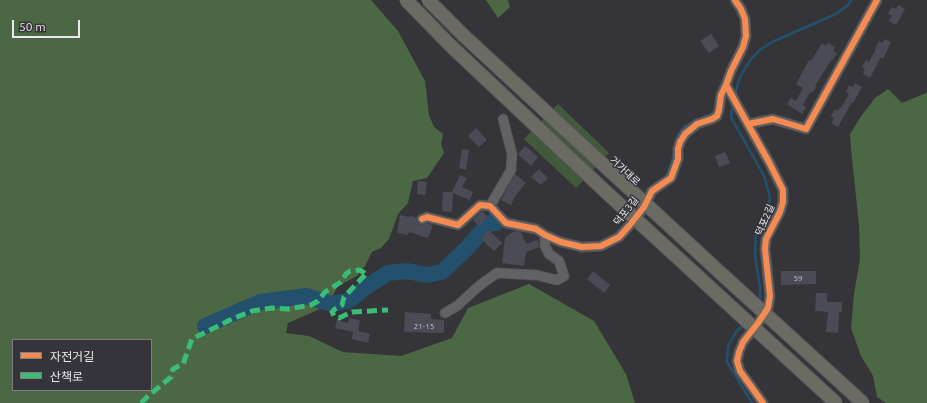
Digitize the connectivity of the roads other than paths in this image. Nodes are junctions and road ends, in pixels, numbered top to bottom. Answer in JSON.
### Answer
{"nodes":[{"id":1,"x":406,"y":0,"type":"edge"},
{"id":2,"x":428,"y":0,"type":"edge"},
{"id":3,"x":735,"y":0,"type":"edge"},
{"id":4,"x":877,"y":0,"type":"edge"},
{"id":5,"x":726,"y":86,"type":"junction"},
{"id":6,"x":503,"y":119,"type":"dead end"},
{"id":7,"x":748,"y":124,"type":"junction"},
{"id":8,"x":490,"y":206,"type":"junction"},
{"id":9,"x":422,"y":219,"type":"dead end"},
{"id":10,"x":545,"y":235,"type":"junction"},
{"id":11,"x":445,"y":313,"type":"dead end"},
{"id":12,"x":763,"y":403,"type":"edge"},
{"id":13,"x":836,"y":403,"type":"edge"},
{"id":14,"x":863,"y":403,"type":"edge"}],
"edges":[{"from":1,"to":13,"type":"highway","bridge":true},
{"from":2,"to":14,"type":"highway","name":"거가대로","bridge":true},
{"from":3,"to":5,"type":"street"},
{"from":4,"to":7,"type":"street"},
{"from":5,"to":7,"type":"street","name":"덕포2길"},
{"from":5,"to":10,"type":"street","name":"덕포3길"},
{"from":6,"to":8,"type":"street"},
{"from":7,"to":12,"type":"street","name":"덕포2길"},
{"from":8,"to":9,"type":"street"},
{"from":8,"to":10,"type":"street","name":"덕포3길"},
{"from":10,"to":11,"type":"street"}]}
